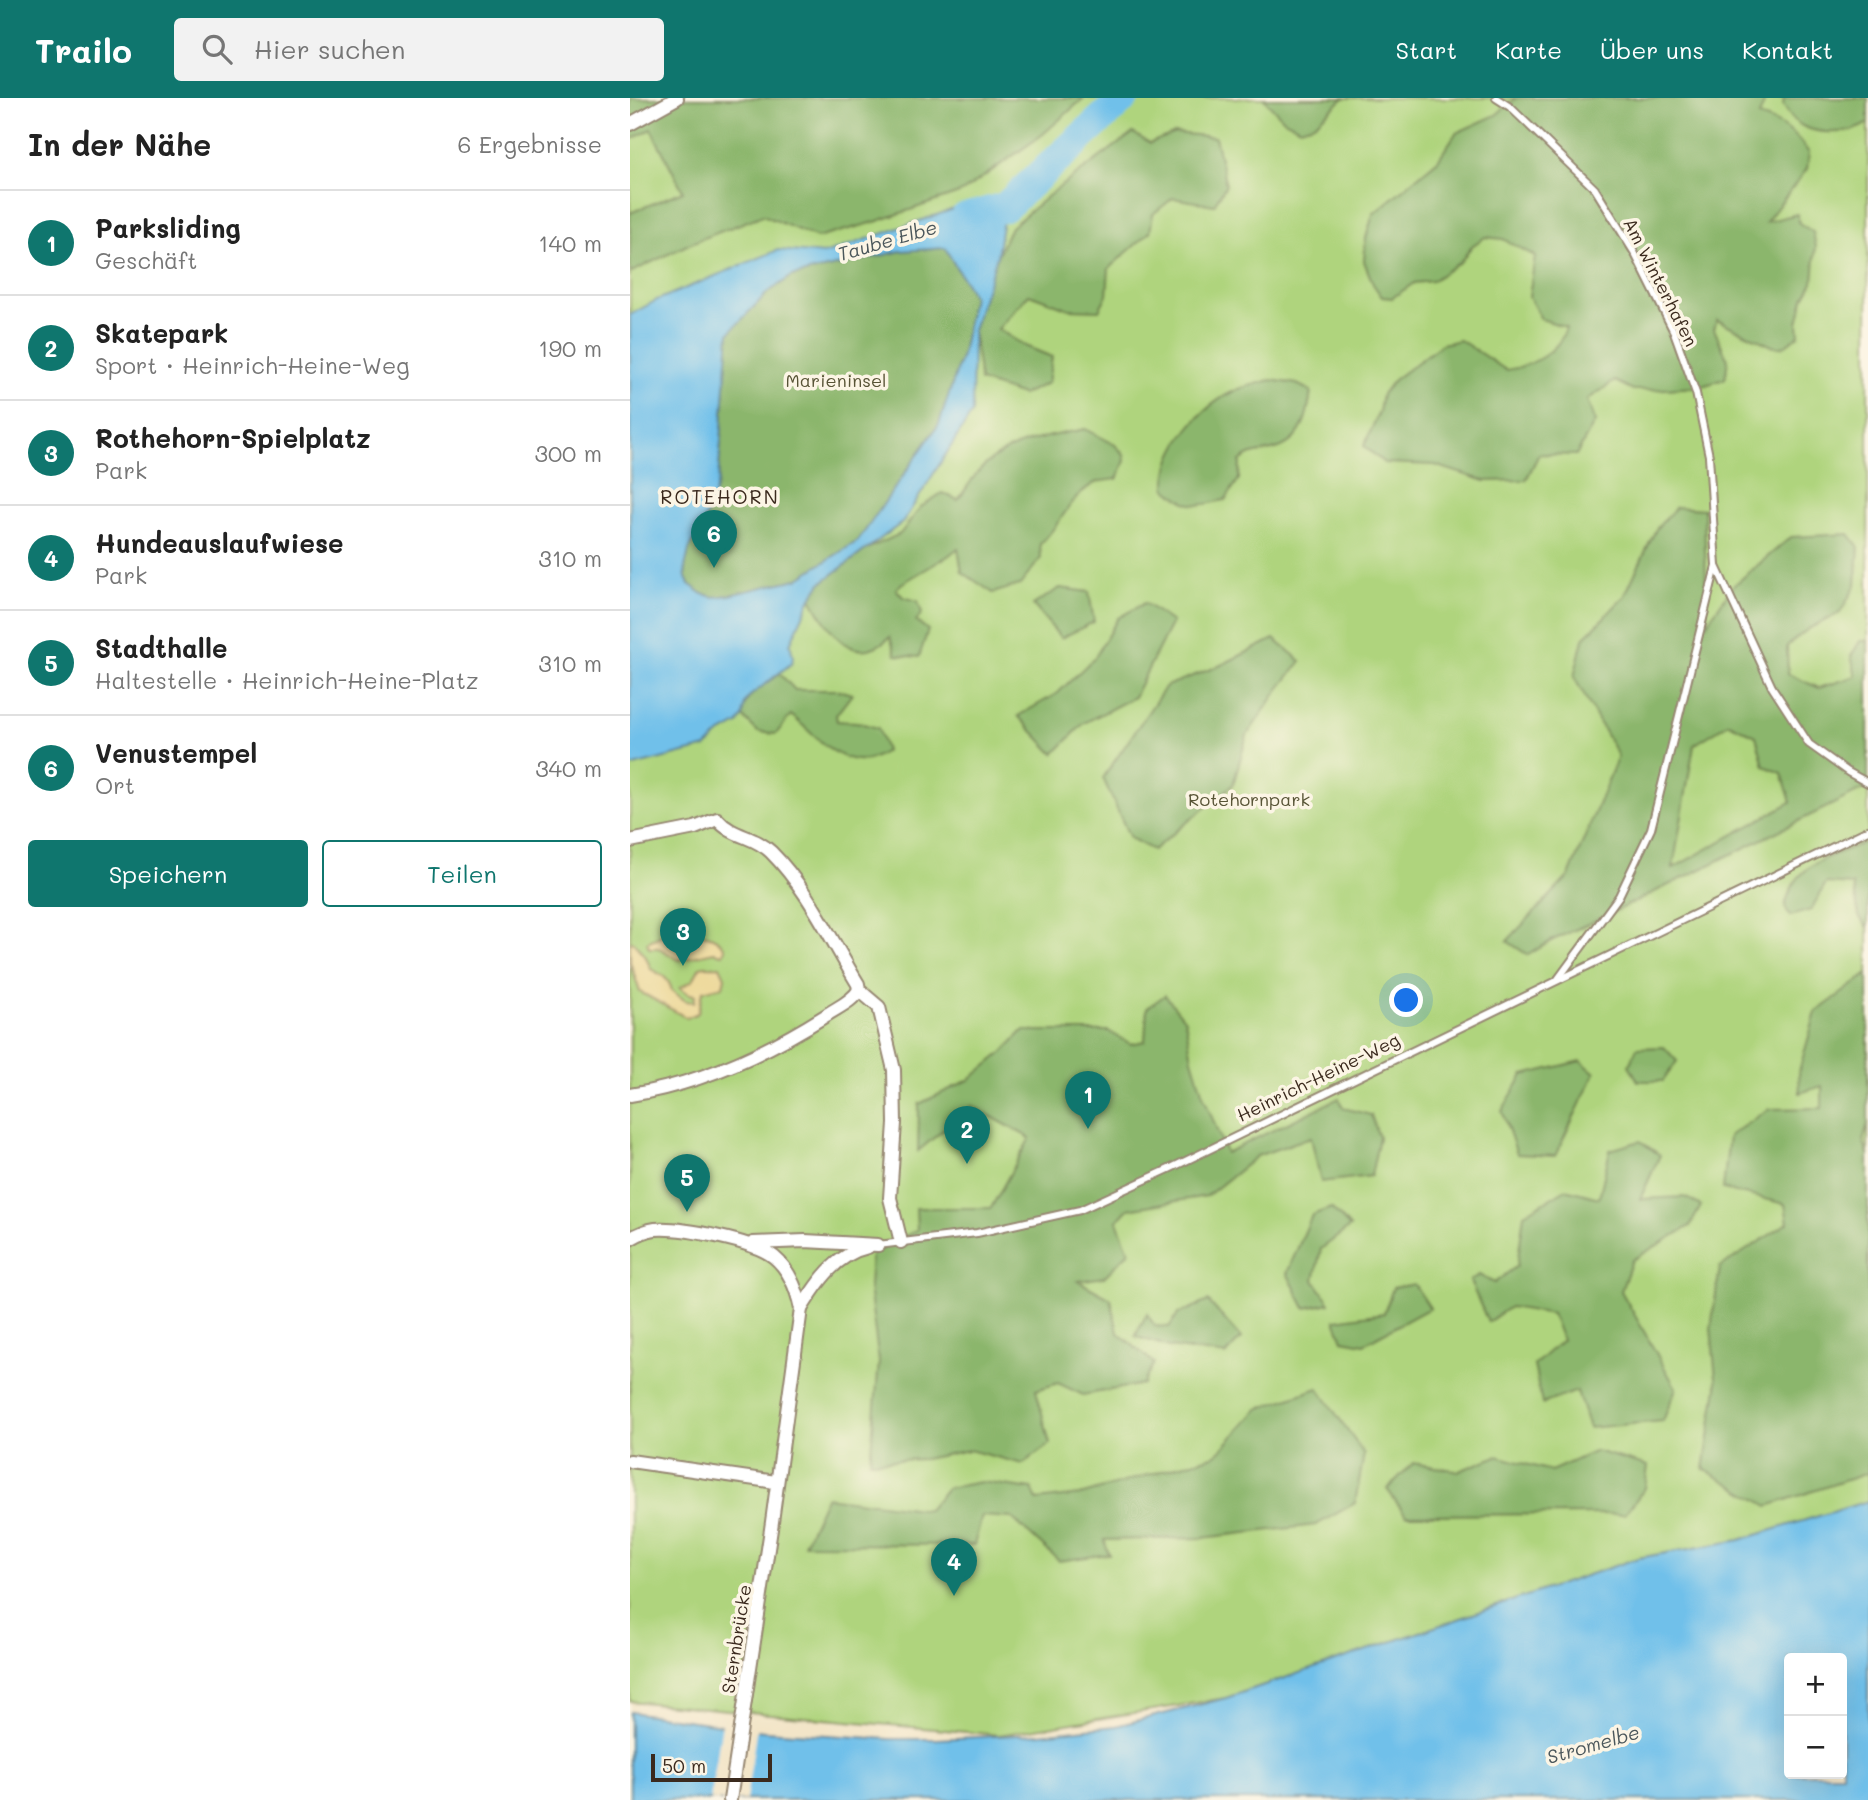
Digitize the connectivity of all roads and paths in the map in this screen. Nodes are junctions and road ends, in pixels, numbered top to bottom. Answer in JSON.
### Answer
{"nodes":[{"id":1,"x":677,"y":98,"type":"edge"},
{"id":2,"x":1496,"y":98,"type":"edge"},
{"id":3,"x":630,"y":124,"type":"edge"},
{"id":4,"x":1716,"y":566,"type":"junction"},
{"id":5,"x":1868,"y":783,"type":"edge"},
{"id":6,"x":1868,"y":830,"type":"edge"},
{"id":7,"x":630,"y":841,"type":"edge"},
{"id":8,"x":1557,"y":980,"type":"junction"},
{"id":9,"x":859,"y":990,"type":"junction"},
{"id":10,"x":630,"y":1095,"type":"edge"},
{"id":11,"x":630,"y":1239,"type":"edge"},
{"id":12,"x":901,"y":1242,"type":"junction"},
{"id":13,"x":748,"y":1243,"type":"junction"},
{"id":14,"x":878,"y":1245,"type":"junction"},
{"id":15,"x":801,"y":1309,"type":"junction"},
{"id":16,"x":630,"y":1461,"type":"edge"},
{"id":17,"x":776,"y":1482,"type":"junction"},
{"id":18,"x":730,"y":1800,"type":"edge"}],
"edges":[{"from":1,"to":3,"type":"street"},
{"from":2,"to":4,"type":"lane","name":"Am Winterhafen"},
{"from":4,"to":5,"type":"lane","name":"Am Winterhafen"},
{"from":4,"to":8,"type":"lane","name":"Am Winterhafen"},
{"from":6,"to":8,"type":"lane","name":"Heinrich-Heine-Weg"},
{"from":7,"to":9,"type":"street"},
{"from":8,"to":12,"type":"lane","name":"Heinrich-Heine-Weg"},
{"from":9,"to":10,"type":"street"},
{"from":9,"to":12,"type":"street"},
{"from":11,"to":13,"type":"street"},
{"from":12,"to":14,"type":"lane","name":"Heinrich-Heine-Weg"},
{"from":13,"to":14,"type":"street","name":"Heinrich-Heine-Weg"},
{"from":13,"to":15,"type":"street"},
{"from":14,"to":15,"type":"street","name":"Heinrich-Heine-Weg"},
{"from":15,"to":17,"type":"street","name":"Sternbrücke"},
{"from":16,"to":17,"type":"street"},
{"from":17,"to":18,"type":"street","name":"Sternbrücke"}]}
